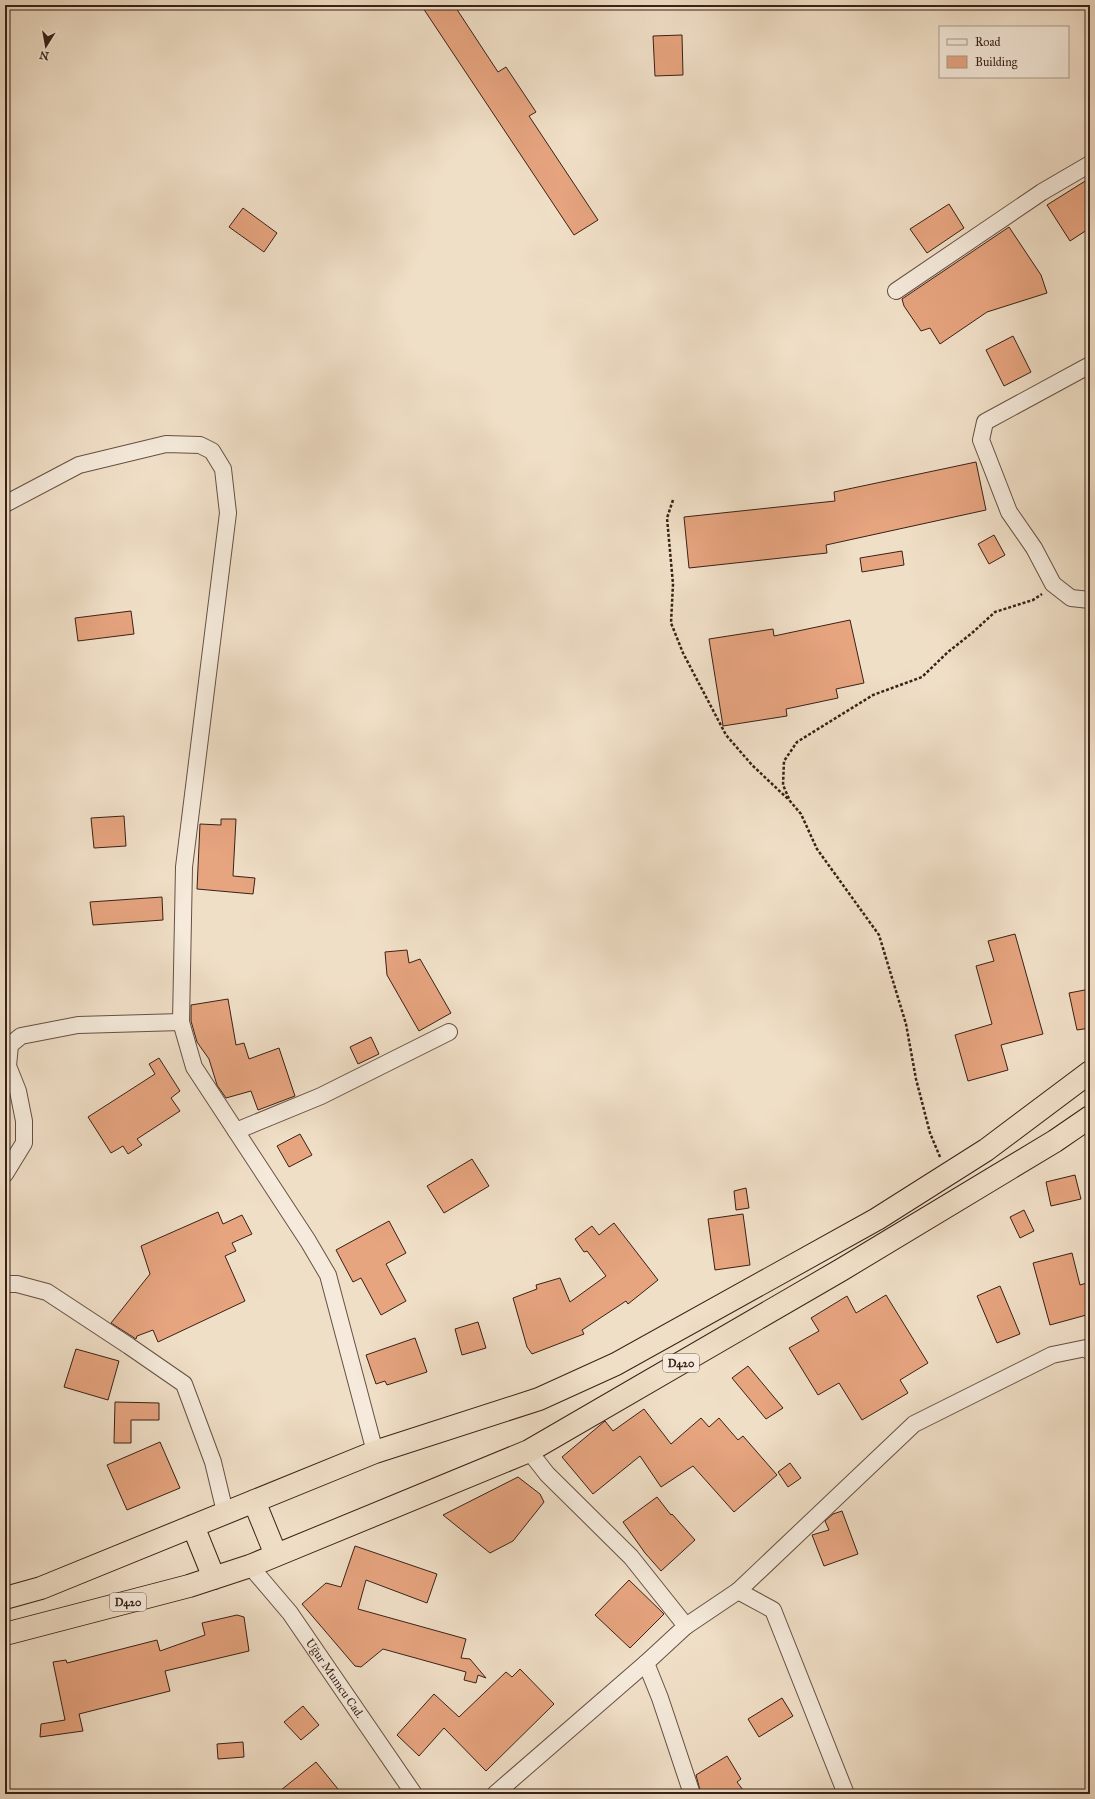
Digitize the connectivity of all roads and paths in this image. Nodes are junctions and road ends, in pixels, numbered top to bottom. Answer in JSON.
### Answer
{"nodes":[{"id":1,"x":1090,"y":164,"type":"edge"},
{"id":2,"x":896,"y":291,"type":"dead end"},
{"id":3,"x":1090,"y":365,"type":"edge"},
{"id":4,"x":673,"y":500,"type":"dead end"},
{"id":5,"x":5,"y":504,"type":"edge"},
{"id":6,"x":1053,"y":584,"type":"junction"},
{"id":7,"x":1090,"y":600,"type":"edge"},
{"id":8,"x":790,"y":801,"type":"junction"},
{"id":9,"x":181,"y":1022,"type":"junction"},
{"id":10,"x":449,"y":1032,"type":"dead end"},
{"id":11,"x":1090,"y":1072,"type":"edge"},
{"id":12,"x":1090,"y":1117,"type":"edge"},
{"id":13,"x":236,"y":1130,"type":"junction"},
{"id":14,"x":5,"y":1174,"type":"edge"},
{"id":15,"x":947,"y":1174,"type":"junction"},
{"id":16,"x":5,"y":1284,"type":"edge"},
{"id":17,"x":1090,"y":1352,"type":"edge"},
{"id":18,"x":529,"y":1451,"type":"junction"},
{"id":19,"x":375,"y":1452,"type":"junction"},
{"id":20,"x":254,"y":1501,"type":"junction"},
{"id":21,"x":225,"y":1512,"type":"junction"},
{"id":22,"x":192,"y":1526,"type":"junction"},
{"id":23,"x":276,"y":1555,"type":"junction"},
{"id":24,"x":250,"y":1566,"type":"junction"},
{"id":25,"x":214,"y":1578,"type":"junction"},
{"id":26,"x":738,"y":1591,"type":"junction"},
{"id":27,"x":5,"y":1598,"type":"edge"},
{"id":28,"x":686,"y":1626,"type":"junction"},
{"id":29,"x":5,"y":1634,"type":"edge"},
{"id":30,"x":646,"y":1664,"type":"junction"},
{"id":31,"x":414,"y":1794,"type":"edge"},
{"id":32,"x":495,"y":1794,"type":"edge"},
{"id":33,"x":692,"y":1794,"type":"edge"},
{"id":34,"x":846,"y":1794,"type":"edge"}],
"edges":[{"from":1,"to":2,"type":"street"},
{"from":3,"to":6,"type":"street"},
{"from":4,"to":8,"type":"path"},
{"from":5,"to":9,"type":"street"},
{"from":6,"to":7,"type":"street"},
{"from":6,"to":8,"type":"path"},
{"from":8,"to":15,"type":"path"},
{"from":9,"to":13,"type":"street"},
{"from":9,"to":14,"type":"street"},
{"from":10,"to":13,"type":"street"},
{"from":11,"to":15,"type":"highway"},
{"from":12,"to":18,"type":"highway","number":"D420"},
{"from":13,"to":19,"type":"street"},
{"from":15,"to":19,"type":"highway"},
{"from":16,"to":21,"type":"street"},
{"from":17,"to":26,"type":"street"},
{"from":18,"to":23,"type":"highway","number":"D420"},
{"from":18,"to":28,"type":"street"},
{"from":19,"to":20,"type":"highway"},
{"from":20,"to":21,"type":"highway"},
{"from":20,"to":23,"type":"highway"},
{"from":21,"to":22,"type":"highway"},
{"from":22,"to":25,"type":"highway"},
{"from":22,"to":27,"type":"highway"},
{"from":23,"to":24,"type":"highway","number":"D420"},
{"from":24,"to":25,"type":"highway","number":"D420"},
{"from":24,"to":31,"type":"street","name":"Uğur Mumcu Cad."},
{"from":25,"to":29,"type":"highway","number":"D420"},
{"from":26,"to":28,"type":"street"},
{"from":26,"to":34,"type":"street"},
{"from":28,"to":30,"type":"street"},
{"from":30,"to":32,"type":"street"},
{"from":30,"to":33,"type":"street"}]}
